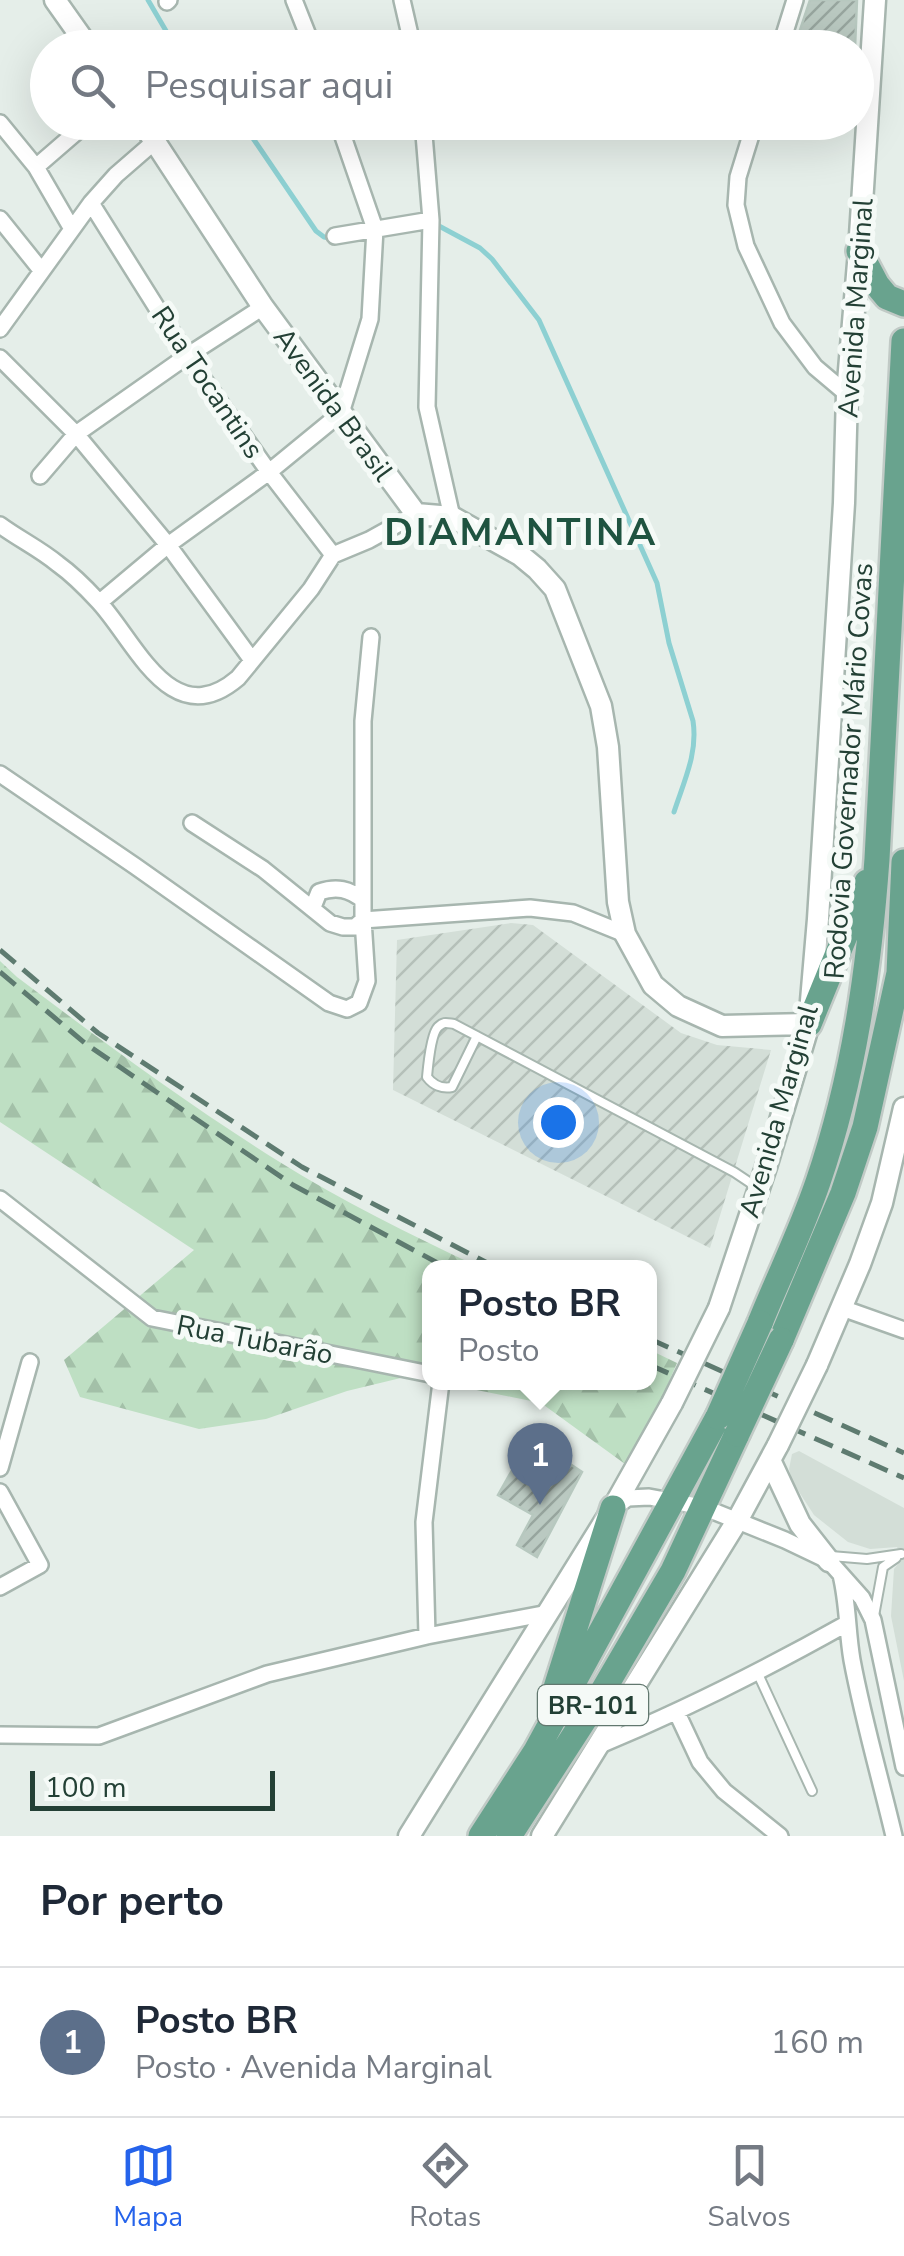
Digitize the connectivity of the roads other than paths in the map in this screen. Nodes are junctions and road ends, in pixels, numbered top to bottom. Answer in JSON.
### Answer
{"nodes":[{"id":1,"x":55,"y":0,"type":"edge"},
{"id":2,"x":294,"y":0,"type":"edge"},
{"id":3,"x":402,"y":0,"type":"edge"},
{"id":4,"x":795,"y":0,"type":"edge"},
{"id":5,"x":875,"y":0,"type":"edge"},
{"id":6,"x":76,"y":30,"type":"edge"},
{"id":7,"x":305,"y":30,"type":"edge"},
{"id":8,"x":409,"y":30,"type":"edge"},
{"id":9,"x":786,"y":30,"type":"edge"},
{"id":10,"x":873,"y":30,"type":"edge"},
{"id":11,"x":0,"y":122,"type":"edge"},
{"id":12,"x":67,"y":140,"type":"edge"},
{"id":13,"x":344,"y":140,"type":"edge"},
{"id":14,"x":424,"y":140,"type":"edge"},
{"id":15,"x":750,"y":140,"type":"edge"},
{"id":16,"x":866,"y":140,"type":"edge"},
{"id":17,"x":154,"y":142,"type":"joint"},
{"id":18,"x":36,"y":167,"type":"junction"},
{"id":19,"x":91,"y":203,"type":"junction"},
{"id":20,"x":0,"y":219,"type":"edge"},
{"id":21,"x":431,"y":220,"type":"junction"},
{"id":22,"x":375,"y":229,"type":"junction"},
{"id":23,"x":72,"y":230,"type":"junction"},
{"id":24,"x":335,"y":236,"type":"dead end"},
{"id":25,"x":859,"y":252,"type":"junction"},
{"id":26,"x":41,"y":270,"type":"junction"},
{"id":27,"x":904,"y":304,"type":"edge"},
{"id":28,"x":263,"y":307,"type":"junction"},
{"id":29,"x":0,"y":329,"type":"edge"},
{"id":30,"x":904,"y":341,"type":"edge"},
{"id":31,"x":187,"y":356,"type":"junction"},
{"id":32,"x":0,"y":358,"type":"edge"},
{"id":33,"x":847,"y":394,"type":"junction"},
{"id":34,"x":341,"y":413,"type":"junction"},
{"id":35,"x":76,"y":434,"type":"junction"},
{"id":36,"x":269,"y":472,"type":"junction"},
{"id":37,"x":40,"y":476,"type":"dead end"},
{"id":38,"x":416,"y":514,"type":"junction"},
{"id":39,"x":452,"y":518,"type":"junction"},
{"id":40,"x":0,"y":525,"type":"edge"},
{"id":41,"x":168,"y":545,"type":"junction"},
{"id":42,"x":333,"y":556,"type":"junction"},
{"id":43,"x":100,"y":602,"type":"junction"},
{"id":44,"x":371,"y":636,"type":"dead end"},
{"id":45,"x":252,"y":660,"type":"junction"},
{"id":46,"x":0,"y":774,"type":"edge"},
{"id":47,"x":192,"y":824,"type":"dead end"},
{"id":48,"x":877,"y":859,"type":"junction"},
{"id":49,"x":904,"y":862,"type":"edge"},
{"id":50,"x":363,"y":900,"type":"junction"},
{"id":51,"x":313,"y":907,"type":"junction"},
{"id":52,"x":363,"y":920,"type":"junction"},
{"id":53,"x":625,"y":934,"type":"junction"},
{"id":54,"x":901,"y":962,"type":"edge"},
{"id":55,"x":808,"y":1024,"type":"junction"},
{"id":56,"x":477,"y":1036,"type":"junction"},
{"id":57,"x":904,"y":1108,"type":"edge"},
{"id":58,"x":898,"y":1165,"type":"edge"},
{"id":59,"x":758,"y":1188,"type":"junction"},
{"id":60,"x":0,"y":1199,"type":"edge"},
{"id":61,"x":842,"y":1308,"type":"junction"},
{"id":62,"x":904,"y":1330,"type":"edge"},
{"id":63,"x":30,"y":1362,"type":"dead end"},
{"id":64,"x":422,"y":1372,"type":"edge"},
{"id":65,"x":439,"y":1390,"type":"edge"},
{"id":66,"x":728,"y":1426,"type":"junction"},
{"id":67,"x":774,"y":1453,"type":"junction"},
{"id":68,"x":0,"y":1465,"type":"edge"},
{"id":69,"x":0,"y":1492,"type":"edge"},
{"id":70,"x":672,"y":1500,"type":"junction"},
{"id":71,"x":702,"y":1507,"type":"junction"},
{"id":72,"x":613,"y":1508,"type":"junction"},
{"id":73,"x":737,"y":1521,"type":"junction"},
{"id":74,"x":831,"y":1562,"type":"junction"},
{"id":75,"x":0,"y":1587,"type":"edge"},
{"id":76,"x":548,"y":1613,"type":"junction"},
{"id":77,"x":874,"y":1620,"type":"junction"},
{"id":78,"x":846,"y":1624,"type":"junction"},
{"id":79,"x":427,"y":1636,"type":"junction"},
{"id":80,"x":758,"y":1674,"type":"junction"},
{"id":81,"x":678,"y":1713,"type":"junction"},
{"id":82,"x":0,"y":1736,"type":"edge"},
{"id":83,"x":600,"y":1745,"type":"junction"},
{"id":84,"x":536,"y":1751,"type":"junction"},
{"id":85,"x":904,"y":1767,"type":"edge"},
{"id":86,"x":812,"y":1790,"type":"dead end"},
{"id":87,"x":409,"y":1836,"type":"edge"},
{"id":88,"x":481,"y":1836,"type":"edge"},
{"id":89,"x":509,"y":1836,"type":"edge"},
{"id":90,"x":542,"y":1836,"type":"edge"},
{"id":91,"x":780,"y":1836,"type":"edge"},
{"id":92,"x":894,"y":1836,"type":"edge"}],
"edges":[{"from":1,"to":6,"type":"street"},
{"from":2,"to":7,"type":"street"},
{"from":3,"to":8,"type":"street"},
{"from":4,"to":9,"type":"street"},
{"from":5,"to":10,"type":"street","name":"Avenida Marginal"},
{"from":11,"to":18,"type":"street"},
{"from":12,"to":18,"type":"street"},
{"from":13,"to":22,"type":"street"},
{"from":14,"to":21,"type":"street"},
{"from":15,"to":33,"type":"street"},
{"from":16,"to":25,"type":"street","name":"Avenida Marginal"},
{"from":17,"to":19,"type":"street"},
{"from":17,"to":28,"type":"street","name":"Avenida Brasil"},
{"from":18,"to":23,"type":"street"},
{"from":19,"to":23,"type":"street"},
{"from":19,"to":31,"type":"street","name":"Rua Tocantins"},
{"from":20,"to":26,"type":"street"},
{"from":21,"to":22,"type":"street"},
{"from":21,"to":39,"type":"street"},
{"from":22,"to":24,"type":"street"},
{"from":22,"to":34,"type":"street"},
{"from":23,"to":26,"type":"street"},
{"from":25,"to":27,"type":"main road"},
{"from":25,"to":33,"type":"street","name":"Avenida Marginal"},
{"from":26,"to":29,"type":"street"},
{"from":28,"to":31,"type":"street"},
{"from":28,"to":34,"type":"street","name":"Avenida Brasil"},
{"from":30,"to":48,"type":"main road","name":"Rodovia Governador Mário Covas","number":"BR-101"},
{"from":31,"to":35,"type":"street"},
{"from":31,"to":36,"type":"street","name":"Rua Tocantins"},
{"from":32,"to":35,"type":"street"},
{"from":33,"to":55,"type":"street","name":"Avenida Marginal"},
{"from":34,"to":36,"type":"street"},
{"from":34,"to":38,"type":"street","name":"Avenida Brasil"},
{"from":35,"to":37,"type":"street"},
{"from":35,"to":41,"type":"street"},
{"from":36,"to":41,"type":"street"},
{"from":36,"to":42,"type":"street","name":"Rua Tocantins"},
{"from":38,"to":39,"type":"street"},
{"from":38,"to":42,"type":"street"},
{"from":39,"to":53,"type":"street"},
{"from":40,"to":43,"type":"street"},
{"from":41,"to":43,"type":"street"},
{"from":41,"to":45,"type":"street"},
{"from":42,"to":45,"type":"street"},
{"from":43,"to":45,"type":"street"},
{"from":44,"to":50,"type":"street"},
{"from":46,"to":52,"type":"street"},
{"from":47,"to":51,"type":"street"},
{"from":48,"to":55,"type":"main road"},
{"from":48,"to":66,"type":"main road","name":"Rodovia Governador Mário Covas","number":"BR-101","bridge":true},
{"from":49,"to":54,"type":"main road","name":"Rodovia Governador Mário Covas","number":"BR-101"},
{"from":50,"to":51,"type":"street"},
{"from":50,"to":52,"type":"street"},
{"from":51,"to":52,"type":"street"},
{"from":52,"to":53,"type":"street"},
{"from":53,"to":55,"type":"street"},
{"from":54,"to":66,"type":"main road","name":"Rodovia Governador Mário Covas","number":"BR-101","bridge":true},
{"from":55,"to":59,"type":"street","name":"Avenida Marginal"},
{"from":56,"to":56,"type":"lane"},
{"from":56,"to":59,"type":"lane"},
{"from":57,"to":58,"type":"street"},
{"from":58,"to":61,"type":"street"},
{"from":59,"to":72,"type":"street","name":"Avenida Marginal","bridge":true},
{"from":60,"to":64,"type":"street","name":"Rua Tubarão"},
{"from":61,"to":62,"type":"street"},
{"from":61,"to":67,"type":"street","bridge":true},
{"from":63,"to":68,"type":"street"},
{"from":65,"to":79,"type":"street"},
{"from":66,"to":70,"type":"main road","name":"Rodovia Governador Mário Covas","number":"BR-101"},
{"from":66,"to":71,"type":"main road","name":"Rodovia Governador Mário Covas","number":"BR-101"},
{"from":67,"to":73,"type":"street"},
{"from":67,"to":74,"type":"street"},
{"from":69,"to":75,"type":"street"},
{"from":70,"to":71,"type":"street"},
{"from":70,"to":72,"type":"street"},
{"from":70,"to":84,"type":"main road","name":"Rodovia Governador Mário Covas","number":"BR-101"},
{"from":71,"to":73,"type":"street"},
{"from":71,"to":89,"type":"main road","name":"Rodovia Governador Mário Covas","number":"BR-101"},
{"from":72,"to":76,"type":"street","name":"Avenida Marginal"},
{"from":72,"to":84,"type":"main road"},
{"from":73,"to":74,"type":"street"},
{"from":73,"to":83,"type":"street"},
{"from":74,"to":77,"type":"street"},
{"from":74,"to":77,"type":"lane"},
{"from":74,"to":78,"type":"street"},
{"from":76,"to":79,"type":"street"},
{"from":76,"to":87,"type":"street","name":"Avenida Marginal"},
{"from":77,"to":85,"type":"street"},
{"from":78,"to":80,"type":"street"},
{"from":78,"to":92,"type":"street"},
{"from":79,"to":82,"type":"street"},
{"from":80,"to":81,"type":"street"},
{"from":80,"to":86,"type":"lane"},
{"from":81,"to":83,"type":"street"},
{"from":81,"to":91,"type":"street"},
{"from":83,"to":90,"type":"street"},
{"from":84,"to":88,"type":"main road","name":"Rodovia Governador Mário Covas","number":"BR-101"}]}
